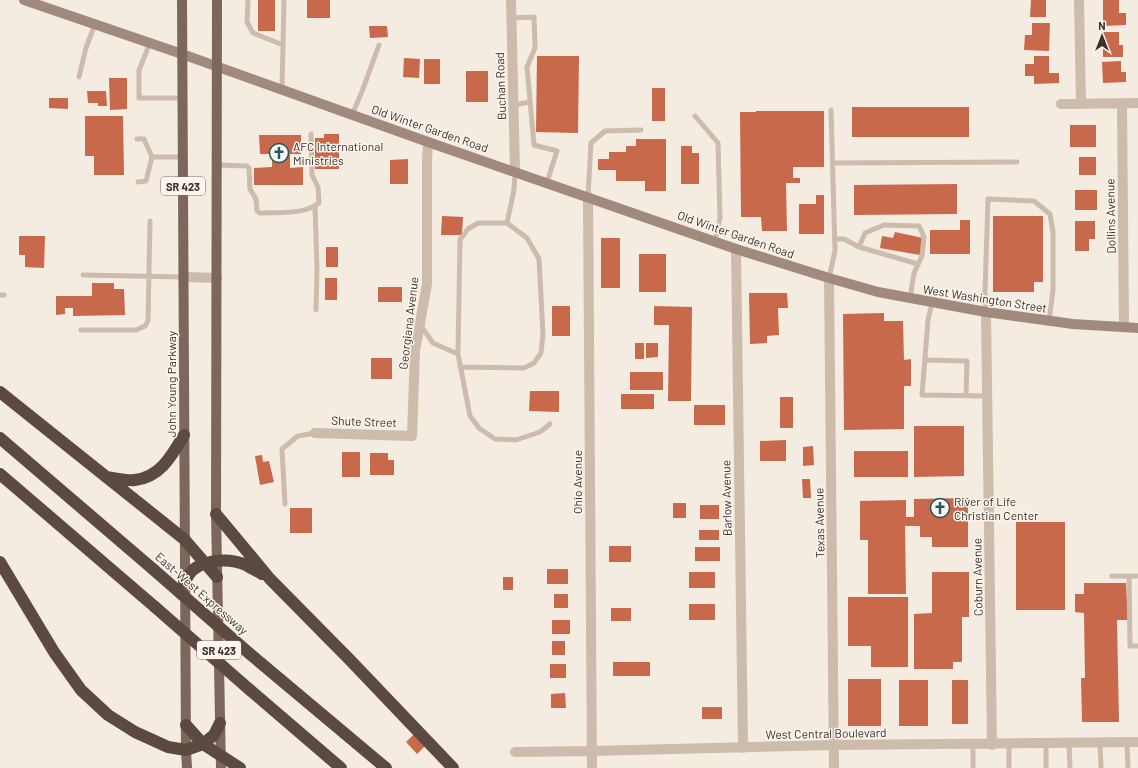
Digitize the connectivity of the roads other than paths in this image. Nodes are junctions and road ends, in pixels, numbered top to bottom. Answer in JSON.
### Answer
{"nodes":[{"id":1,"x":24,"y":0,"type":"edge"},
{"id":2,"x":182,"y":0,"type":"edge"},
{"id":3,"x":217,"y":0,"type":"edge"},
{"id":4,"x":248,"y":0,"type":"edge"},
{"id":5,"x":284,"y":0,"type":"edge"},
{"id":6,"x":511,"y":0,"type":"edge"},
{"id":7,"x":1079,"y":0,"type":"edge"},
{"id":8,"x":511,"y":18,"type":"junction"},
{"id":9,"x":95,"y":24,"type":"junction"},
{"id":10,"x":150,"y":43,"type":"junction"},
{"id":11,"x":283,"y":45,"type":"junction"},
{"id":12,"x":379,"y":45,"type":"dead end"},
{"id":13,"x":182,"y":54,"type":"junction"},
{"id":14,"x":217,"y":66,"type":"junction"},
{"id":15,"x":79,"y":77,"type":"dead end"},
{"id":16,"x":282,"y":90,"type":"junction"},
{"id":17,"x":182,"y":98,"type":"junction"},
{"id":18,"x":530,"y":102,"type":"junction"},
{"id":19,"x":1061,"y":104,"type":"dead end"},
{"id":20,"x":1081,"y":104,"type":"junction"},
{"id":21,"x":1122,"y":104,"type":"junction"},
{"id":22,"x":1138,"y":104,"type":"edge"},
{"id":23,"x":514,"y":105,"type":"junction"},
{"id":24,"x":831,"y":110,"type":"dead end"},
{"id":25,"x":352,"y":115,"type":"junction"},
{"id":26,"x":695,"y":116,"type":"dead end"},
{"id":27,"x":642,"y":130,"type":"dead end"},
{"id":28,"x":311,"y":134,"type":"dead end"},
{"id":29,"x":137,"y":139,"type":"dead end"},
{"id":30,"x":428,"y":142,"type":"junction"},
{"id":31,"x":152,"y":157,"type":"junction"},
{"id":32,"x":183,"y":157,"type":"junction"},
{"id":33,"x":1017,"y":162,"type":"dead end"},
{"id":34,"x":832,"y":163,"type":"junction"},
{"id":35,"x":217,"y":165,"type":"junction"},
{"id":36,"x":515,"y":171,"type":"junction"},
{"id":37,"x":138,"y":182,"type":"dead end"},
{"id":38,"x":547,"y":182,"type":"junction"},
{"id":39,"x":588,"y":196,"type":"junction"},
{"id":40,"x":315,"y":206,"type":"junction"},
{"id":41,"x":150,"y":221,"type":"dead end"},
{"id":42,"x":507,"y":223,"type":"junction"},
{"id":43,"x":835,"y":240,"type":"junction"},
{"id":44,"x":715,"y":241,"type":"junction"},
{"id":45,"x":859,"y":247,"type":"junction"},
{"id":46,"x":736,"y":249,"type":"junction"},
{"id":47,"x":918,"y":264,"type":"junction"},
{"id":48,"x":84,"y":275,"type":"dead end"},
{"id":49,"x":149,"y":277,"type":"junction"},
{"id":50,"x":184,"y":278,"type":"junction"},
{"id":51,"x":217,"y":278,"type":"junction"},
{"id":52,"x":829,"y":278,"type":"junction"},
{"id":53,"x":910,"y":298,"type":"junction"},
{"id":54,"x":932,"y":303,"type":"junction"},
{"id":55,"x":316,"y":310,"type":"dead end"},
{"id":56,"x":986,"y":312,"type":"junction"},
{"id":57,"x":1049,"y":321,"type":"junction"},
{"id":58,"x":420,"y":325,"type":"junction"},
{"id":59,"x":1124,"y":327,"type":"junction"},
{"id":60,"x":1138,"y":328,"type":"edge"},
{"id":61,"x":81,"y":330,"type":"dead end"},
{"id":62,"x":458,"y":354,"type":"junction"},
{"id":63,"x":925,"y":360,"type":"junction"},
{"id":64,"x":460,"y":367,"type":"junction"},
{"id":65,"x":0,"y":392,"type":"edge"},
{"id":66,"x":966,"y":396,"type":"junction"},
{"id":67,"x":987,"y":396,"type":"junction"},
{"id":68,"x":550,"y":424,"type":"dead end"},
{"id":69,"x":315,"y":433,"type":"joint"},
{"id":70,"x":184,"y":435,"type":"junction"},
{"id":71,"x":412,"y":436,"type":"joint"},
{"id":72,"x":0,"y":438,"type":"edge"},
{"id":73,"x":0,"y":474,"type":"edge"},
{"id":74,"x":106,"y":477,"type":"junction"},
{"id":75,"x":285,"y":504,"type":"dead end"},
{"id":76,"x":216,"y":514,"type":"junction"},
{"id":77,"x":184,"y":538,"type":"junction"},
{"id":78,"x":217,"y":560,"type":"junction"},
{"id":79,"x":0,"y":562,"type":"edge"},
{"id":80,"x":204,"y":564,"type":"junction"},
{"id":81,"x":1112,"y":576,"type":"dead end"},
{"id":82,"x":1129,"y":576,"type":"junction"},
{"id":83,"x":1138,"y":576,"type":"edge"},
{"id":84,"x":217,"y":577,"type":"junction"},
{"id":85,"x":270,"y":579,"type":"junction"},
{"id":86,"x":184,"y":582,"type":"junction"},
{"id":87,"x":1138,"y":646,"type":"edge"},
{"id":88,"x":220,"y":723,"type":"junction"},
{"id":89,"x":186,"y":725,"type":"junction"},
{"id":90,"x":1127,"y":742,"type":"junction"},
{"id":91,"x":1138,"y":742,"type":"edge"},
{"id":92,"x":1069,"y":743,"type":"junction"},
{"id":93,"x":1100,"y":743,"type":"junction"},
{"id":94,"x":203,"y":744,"type":"junction"},
{"id":95,"x":992,"y":744,"type":"junction"},
{"id":96,"x":1008,"y":744,"type":"junction"},
{"id":97,"x":1046,"y":744,"type":"junction"},
{"id":98,"x":834,"y":745,"type":"junction"},
{"id":99,"x":973,"y":745,"type":"junction"},
{"id":100,"x":743,"y":748,"type":"junction"},
{"id":101,"x":186,"y":750,"type":"junction"},
{"id":102,"x":592,"y":751,"type":"junction"},
{"id":103,"x":515,"y":752,"type":"dead end"},
{"id":104,"x":220,"y":755,"type":"junction"},
{"id":105,"x":187,"y":768,"type":"edge"},
{"id":106,"x":221,"y":768,"type":"edge"},
{"id":107,"x":240,"y":768,"type":"edge"},
{"id":108,"x":341,"y":768,"type":"edge"},
{"id":109,"x":386,"y":768,"type":"edge"},
{"id":110,"x":453,"y":768,"type":"edge"},
{"id":111,"x":592,"y":768,"type":"edge"},
{"id":112,"x":834,"y":768,"type":"edge"},
{"id":113,"x":973,"y":768,"type":"edge"},
{"id":114,"x":1008,"y":768,"type":"edge"},
{"id":115,"x":1046,"y":768,"type":"edge"},
{"id":116,"x":1070,"y":768,"type":"edge"},
{"id":117,"x":1101,"y":768,"type":"edge"},
{"id":118,"x":1128,"y":768,"type":"edge"}],
"edges":[{"from":1,"to":9,"type":"main road","name":"Old Winter Garden Road"},
{"from":2,"to":13,"type":"main road","name":"John Young Parkway","number":"SR 423"},
{"from":3,"to":14,"type":"main road","number":"SR 423"},
{"from":4,"to":11,"type":"lane"},
{"from":5,"to":11,"type":"lane"},
{"from":6,"to":8,"type":"street","name":"Buchan Road"},
{"from":7,"to":20,"type":"street"},
{"from":8,"to":18,"type":"lane"},
{"from":8,"to":23,"type":"street","name":"Buchan Road"},
{"from":9,"to":10,"type":"main road","name":"Old Winter Garden Road"},
{"from":9,"to":15,"type":"lane"},
{"from":10,"to":13,"type":"main road","name":"Old Winter Garden Road"},
{"from":10,"to":17,"type":"lane"},
{"from":11,"to":16,"type":"lane"},
{"from":12,"to":25,"type":"lane"},
{"from":13,"to":14,"type":"main road","name":"Old Winter Garden Road"},
{"from":13,"to":17,"type":"main road","name":"John Young Parkway","number":"SR 423"},
{"from":14,"to":16,"type":"main road","name":"Old Winter Garden Road"},
{"from":14,"to":35,"type":"main road","number":"SR 423"},
{"from":16,"to":25,"type":"main road","name":"Old Winter Garden Road"},
{"from":17,"to":32,"type":"main road","name":"John Young Parkway","number":"SR 423"},
{"from":18,"to":23,"type":"lane"},
{"from":18,"to":38,"type":"lane"},
{"from":19,"to":20,"type":"street"},
{"from":20,"to":21,"type":"street"},
{"from":21,"to":22,"type":"street"},
{"from":21,"to":59,"type":"street","name":"Dollins Avenue"},
{"from":23,"to":36,"type":"street","name":"Buchan Road"},
{"from":24,"to":34,"type":"lane"},
{"from":25,"to":30,"type":"main road","name":"Old Winter Garden Road"},
{"from":26,"to":44,"type":"lane"},
{"from":27,"to":39,"type":"lane"},
{"from":28,"to":40,"type":"lane"},
{"from":29,"to":31,"type":"lane"},
{"from":30,"to":36,"type":"main road","name":"Old Winter Garden Road"},
{"from":30,"to":58,"type":"street","name":"Georgiana Avenue"},
{"from":31,"to":32,"type":"lane"},
{"from":31,"to":37,"type":"lane"},
{"from":32,"to":50,"type":"main road","name":"John Young Parkway","number":"SR 423"},
{"from":33,"to":34,"type":"lane"},
{"from":34,"to":43,"type":"lane"},
{"from":35,"to":40,"type":"lane"},
{"from":35,"to":51,"type":"main road","number":"SR 423"},
{"from":36,"to":38,"type":"main road","name":"Old Winter Garden Road"},
{"from":36,"to":42,"type":"lane"},
{"from":38,"to":39,"type":"main road","name":"Old Winter Garden Road"},
{"from":39,"to":44,"type":"main road","name":"Old Winter Garden Road"},
{"from":39,"to":102,"type":"street","name":"Ohio Avenue"},
{"from":40,"to":55,"type":"lane"},
{"from":41,"to":49,"type":"lane"},
{"from":42,"to":62,"type":"lane"},
{"from":42,"to":64,"type":"lane"},
{"from":43,"to":45,"type":"lane"},
{"from":43,"to":52,"type":"lane"},
{"from":44,"to":46,"type":"main road","name":"Old Winter Garden Road"},
{"from":45,"to":47,"type":"lane"},
{"from":45,"to":47,"type":"lane"},
{"from":46,"to":52,"type":"main road","name":"Old Winter Garden Road"},
{"from":46,"to":100,"type":"street","name":"Barlow Avenue"},
{"from":47,"to":53,"type":"lane"},
{"from":48,"to":49,"type":"lane"},
{"from":49,"to":50,"type":"lane"},
{"from":49,"to":61,"type":"lane"},
{"from":50,"to":51,"type":"street"},
{"from":50,"to":70,"type":"main road","name":"John Young Parkway","number":"SR 423"},
{"from":51,"to":76,"type":"main road","number":"SR 423"},
{"from":52,"to":53,"type":"main road","name":"West Washington Street"},
{"from":52,"to":98,"type":"street","name":"Texas Avenue"},
{"from":53,"to":54,"type":"main road","name":"West Washington Street"},
{"from":54,"to":56,"type":"main road","name":"West Washington Street"},
{"from":54,"to":63,"type":"lane"},
{"from":56,"to":57,"type":"main road","name":"West Washington Street"},
{"from":56,"to":57,"type":"lane"},
{"from":56,"to":67,"type":"street","name":"Coburn Avenue"},
{"from":57,"to":59,"type":"main road","name":"West Washington Street"},
{"from":58,"to":62,"type":"lane"},
{"from":58,"to":71,"type":"street","name":"Georgiana Avenue"},
{"from":59,"to":60,"type":"main road","name":"West Washington Street"},
{"from":62,"to":64,"type":"lane"},
{"from":63,"to":66,"type":"lane"},
{"from":63,"to":66,"type":"lane"},
{"from":64,"to":68,"type":"lane"},
{"from":65,"to":74,"type":"highway"},
{"from":66,"to":67,"type":"lane"},
{"from":67,"to":95,"type":"street","name":"Coburn Avenue"},
{"from":69,"to":71,"type":"street","name":"Shute Street"},
{"from":69,"to":75,"type":"lane"},
{"from":70,"to":74,"type":"highway"},
{"from":70,"to":77,"type":"main road","name":"John Young Parkway","number":"SR 423"},
{"from":72,"to":109,"type":"highway","name":"East-West Expressway","bridge":true},
{"from":73,"to":108,"type":"highway","bridge":true},
{"from":74,"to":77,"type":"highway"},
{"from":76,"to":78,"type":"main road","number":"SR 423"},
{"from":76,"to":85,"type":"highway"},
{"from":77,"to":80,"type":"highway"},
{"from":77,"to":86,"type":"main road","name":"John Young Parkway","number":"SR 423"},
{"from":78,"to":80,"type":"highway"},
{"from":78,"to":84,"type":"main road","number":"SR 423"},
{"from":78,"to":85,"type":"highway"},
{"from":79,"to":101,"type":"highway"},
{"from":80,"to":84,"type":"highway"},
{"from":80,"to":86,"type":"highway"},
{"from":81,"to":82,"type":"lane"},
{"from":82,"to":83,"type":"lane"},
{"from":82,"to":87,"type":"lane"},
{"from":84,"to":88,"type":"main road","number":"SR 423"},
{"from":85,"to":110,"type":"highway"},
{"from":86,"to":89,"type":"main road","name":"John Young Parkway","number":"SR 423"},
{"from":88,"to":94,"type":"highway"},
{"from":88,"to":104,"type":"main road","number":"SR 423"},
{"from":89,"to":94,"type":"highway"},
{"from":89,"to":101,"type":"main road","name":"John Young Parkway","number":"SR 423"},
{"from":90,"to":91,"type":"street","name":"West Central Boulevard"},
{"from":90,"to":93,"type":"street","name":"West Central Boulevard"},
{"from":90,"to":118,"type":"lane"},
{"from":92,"to":93,"type":"street","name":"West Central Boulevard"},
{"from":92,"to":97,"type":"street","name":"West Central Boulevard"},
{"from":92,"to":116,"type":"lane"},
{"from":93,"to":117,"type":"lane"},
{"from":94,"to":101,"type":"highway"},
{"from":94,"to":104,"type":"highway"},
{"from":95,"to":96,"type":"street","name":"West Central Boulevard"},
{"from":95,"to":99,"type":"street","name":"West Central Boulevard"},
{"from":96,"to":97,"type":"street","name":"West Central Boulevard"},
{"from":96,"to":114,"type":"lane"},
{"from":97,"to":115,"type":"lane"},
{"from":98,"to":99,"type":"street","name":"West Central Boulevard"},
{"from":98,"to":100,"type":"street","name":"West Central Boulevard"},
{"from":98,"to":112,"type":"street","name":"Texas Avenue"},
{"from":99,"to":113,"type":"lane"},
{"from":100,"to":102,"type":"street","name":"West Central Boulevard"},
{"from":101,"to":105,"type":"main road","name":"John Young Parkway","number":"SR 423"},
{"from":102,"to":103,"type":"street","name":"West Central Boulevard"},
{"from":102,"to":111,"type":"street","name":"Ohio Avenue"},
{"from":104,"to":106,"type":"main road","number":"SR 423"},
{"from":104,"to":107,"type":"highway"}]}
